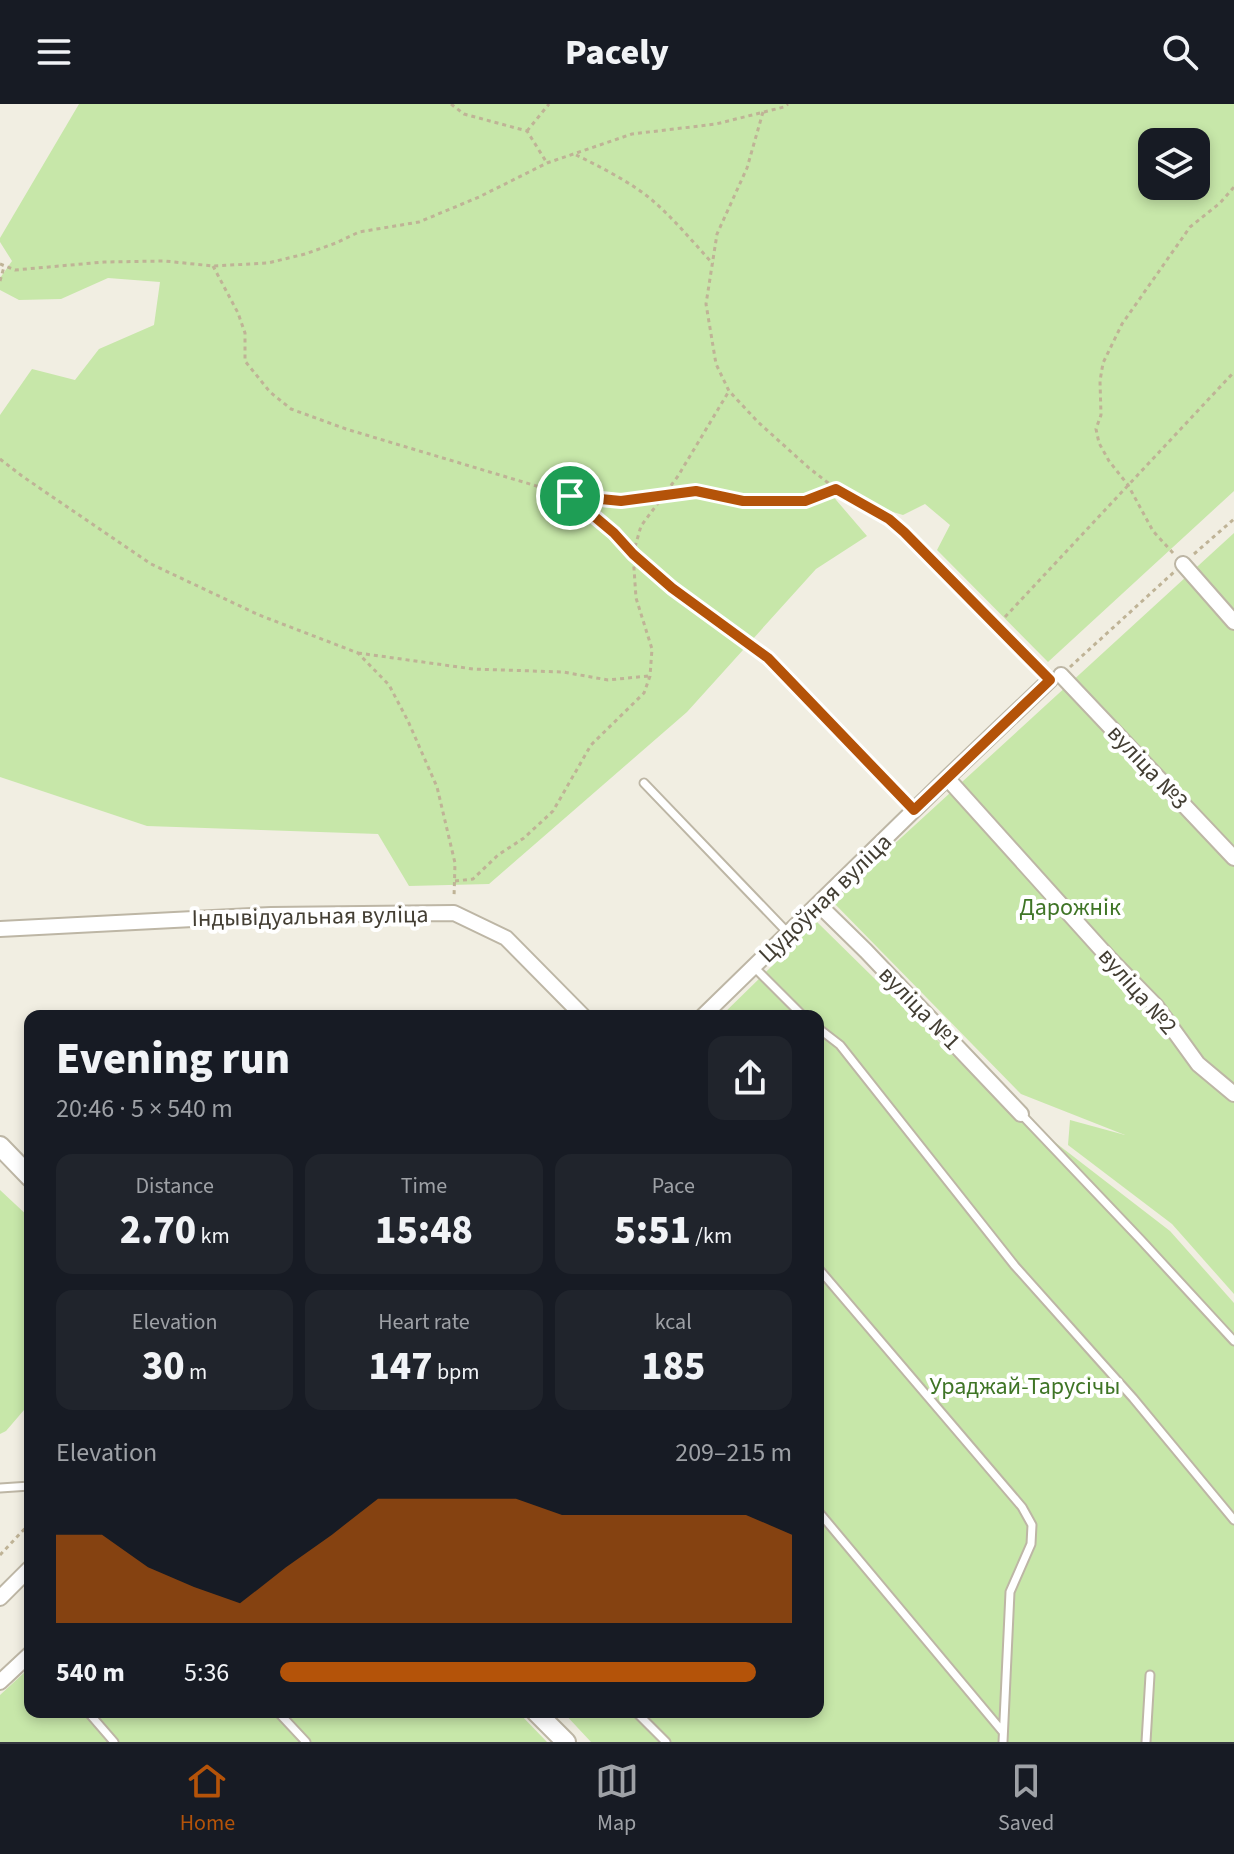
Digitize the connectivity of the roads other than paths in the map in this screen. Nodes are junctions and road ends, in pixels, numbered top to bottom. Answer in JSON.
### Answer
{"nodes":[{"id":1,"x":904,"y":532,"type":"road end"},
{"id":2,"x":1183,"y":564,"type":"road end"},
{"id":3,"x":1234,"y":622,"type":"edge"},
{"id":4,"x":768,"y":658,"type":"road end"},
{"id":5,"x":1056,"y":678,"type":"junction"},
{"id":6,"x":947,"y":778,"type":"junction"},
{"id":7,"x":644,"y":783,"type":"dead end"},
{"id":8,"x":914,"y":810,"type":"junction"},
{"id":9,"x":1234,"y":858,"type":"edge"},
{"id":10,"x":818,"y":904,"type":"junction"},
{"id":11,"x":0,"y":929,"type":"edge"},
{"id":12,"x":788,"y":933,"type":"junction"},
{"id":13,"x":754,"y":967,"type":"junction"},
{"id":14,"x":577,"y":1010,"type":"edge"},
{"id":15,"x":709,"y":1010,"type":"edge"},
{"id":16,"x":797,"y":1010,"type":"edge"},
{"id":17,"x":824,"y":1033,"type":"edge"},
{"id":18,"x":1234,"y":1094,"type":"edge"},
{"id":19,"x":1021,"y":1114,"type":"joint"},
{"id":20,"x":0,"y":1146,"type":"edge"},
{"id":21,"x":24,"y":1171,"type":"edge"},
{"id":22,"x":824,"y":1275,"type":"edge"},
{"id":23,"x":1234,"y":1341,"type":"edge"},
{"id":24,"x":24,"y":1486,"type":"edge"},
{"id":25,"x":0,"y":1488,"type":"edge"},
{"id":26,"x":824,"y":1518,"type":"edge"},
{"id":27,"x":1234,"y":1520,"type":"edge"},
{"id":28,"x":24,"y":1574,"type":"edge"},
{"id":29,"x":1,"y":1595,"type":"edge"},
{"id":30,"x":24,"y":1660,"type":"edge"},
{"id":31,"x":1150,"y":1675,"type":"dead end"},
{"id":32,"x":0,"y":1682,"type":"edge"},
{"id":33,"x":93,"y":1718,"type":"edge"},
{"id":34,"x":284,"y":1718,"type":"edge"},
{"id":35,"x":542,"y":1718,"type":"edge"},
{"id":36,"x":642,"y":1718,"type":"edge"},
{"id":37,"x":1003,"y":1732,"type":"junction"},
{"id":38,"x":114,"y":1742,"type":"edge"},
{"id":39,"x":306,"y":1742,"type":"edge"},
{"id":40,"x":566,"y":1742,"type":"edge"},
{"id":41,"x":666,"y":1742,"type":"edge"},
{"id":42,"x":1003,"y":1742,"type":"edge"},
{"id":43,"x":1146,"y":1742,"type":"edge"}],
"edges":[{"from":1,"to":5,"type":"lane"},
{"from":2,"to":3,"type":"street"},
{"from":4,"to":8,"type":"lane"},
{"from":5,"to":6,"type":"street","name":"Цудоўная вуліца"},
{"from":5,"to":9,"type":"street","name":"вуліца №3"},
{"from":6,"to":8,"type":"street","name":"Цудоўная вуліца"},
{"from":6,"to":18,"type":"street","name":"вуліца №2"},
{"from":7,"to":12,"type":"lane"},
{"from":8,"to":10,"type":"street","name":"Цудоўная вуліца"},
{"from":10,"to":12,"type":"street","name":"Цудоўная вуліца"},
{"from":10,"to":19,"type":"street","name":"вуліца №1"},
{"from":11,"to":14,"type":"street","name":"Індывідуальная вуліца"},
{"from":12,"to":13,"type":"street","name":"Цудоўная вуліца"},
{"from":13,"to":15,"type":"street","name":"Цудоўная вуліца"},
{"from":13,"to":16,"type":"lane"},
{"from":17,"to":27,"type":"lane"},
{"from":19,"to":23,"type":"lane"},
{"from":20,"to":21,"type":"street"},
{"from":22,"to":37,"type":"lane"},
{"from":24,"to":25,"type":"lane"},
{"from":26,"to":37,"type":"lane"},
{"from":28,"to":29,"type":"street"},
{"from":30,"to":32,"type":"street"},
{"from":31,"to":43,"type":"lane"},
{"from":33,"to":38,"type":"lane"},
{"from":34,"to":39,"type":"lane"},
{"from":35,"to":40,"type":"street"},
{"from":36,"to":41,"type":"lane"},
{"from":37,"to":42,"type":"lane"}]}
